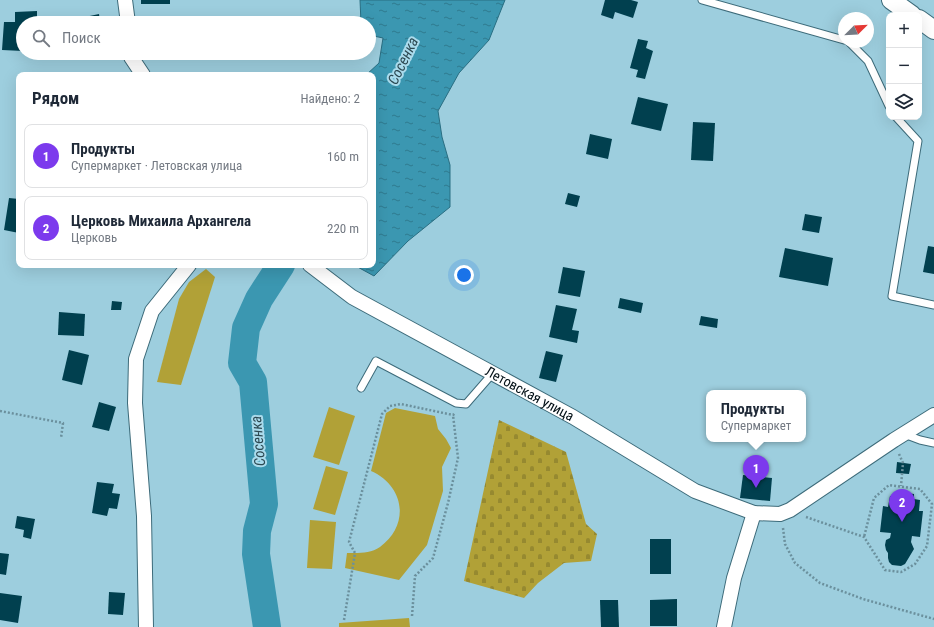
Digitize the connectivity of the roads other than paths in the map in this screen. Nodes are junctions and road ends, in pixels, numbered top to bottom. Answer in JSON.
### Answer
{"nodes":[{"id":1,"x":125,"y":0,"type":"edge"},
{"id":2,"x":702,"y":0,"type":"edge"},
{"id":3,"x":891,"y":0,"type":"edge"},
{"id":4,"x":908,"y":12,"type":"edge"},
{"id":5,"x":127,"y":16,"type":"edge"},
{"id":6,"x":922,"y":22,"type":"edge"},
{"id":7,"x":934,"y":30,"type":"edge"},
{"id":8,"x":838,"y":38,"type":"edge"},
{"id":9,"x":856,"y":48,"type":"edge"},
{"id":10,"x":133,"y":60,"type":"edge"},
{"id":11,"x":141,"y":72,"type":"edge"},
{"id":12,"x":886,"y":100,"type":"edge"},
{"id":13,"x":899,"y":120,"type":"edge"},
{"id":14,"x":187,"y":268,"type":"edge"},
{"id":15,"x":314,"y":268,"type":"edge"},
{"id":16,"x":934,"y":304,"type":"edge"},
{"id":17,"x":492,"y":373,"type":"junction"},
{"id":18,"x":361,"y":388,"type":"dead end"},
{"id":19,"x":934,"y":415,"type":"edge"},
{"id":20,"x":899,"y":437,"type":"junction"},
{"id":21,"x":934,"y":443,"type":"edge"},
{"id":22,"x":754,"y":513,"type":"junction"},
{"id":23,"x":146,"y":627,"type":"edge"},
{"id":24,"x":724,"y":627,"type":"edge"}],
"edges":[{"from":1,"to":5,"type":"street"},
{"from":2,"to":8,"type":"lane"},
{"from":3,"to":4,"type":"street"},
{"from":6,"to":7,"type":"street"},
{"from":9,"to":12,"type":"lane"},
{"from":10,"to":11,"type":"street"},
{"from":13,"to":16,"type":"lane"},
{"from":14,"to":23,"type":"street"},
{"from":15,"to":17,"type":"street","name":"Летовская улица"},
{"from":17,"to":18,"type":"lane"},
{"from":17,"to":22,"type":"street","name":"Летовская улица"},
{"from":19,"to":20,"type":"street"},
{"from":20,"to":21,"type":"lane"},
{"from":20,"to":22,"type":"street","name":"Летовская улица"},
{"from":22,"to":24,"type":"street"}]}
